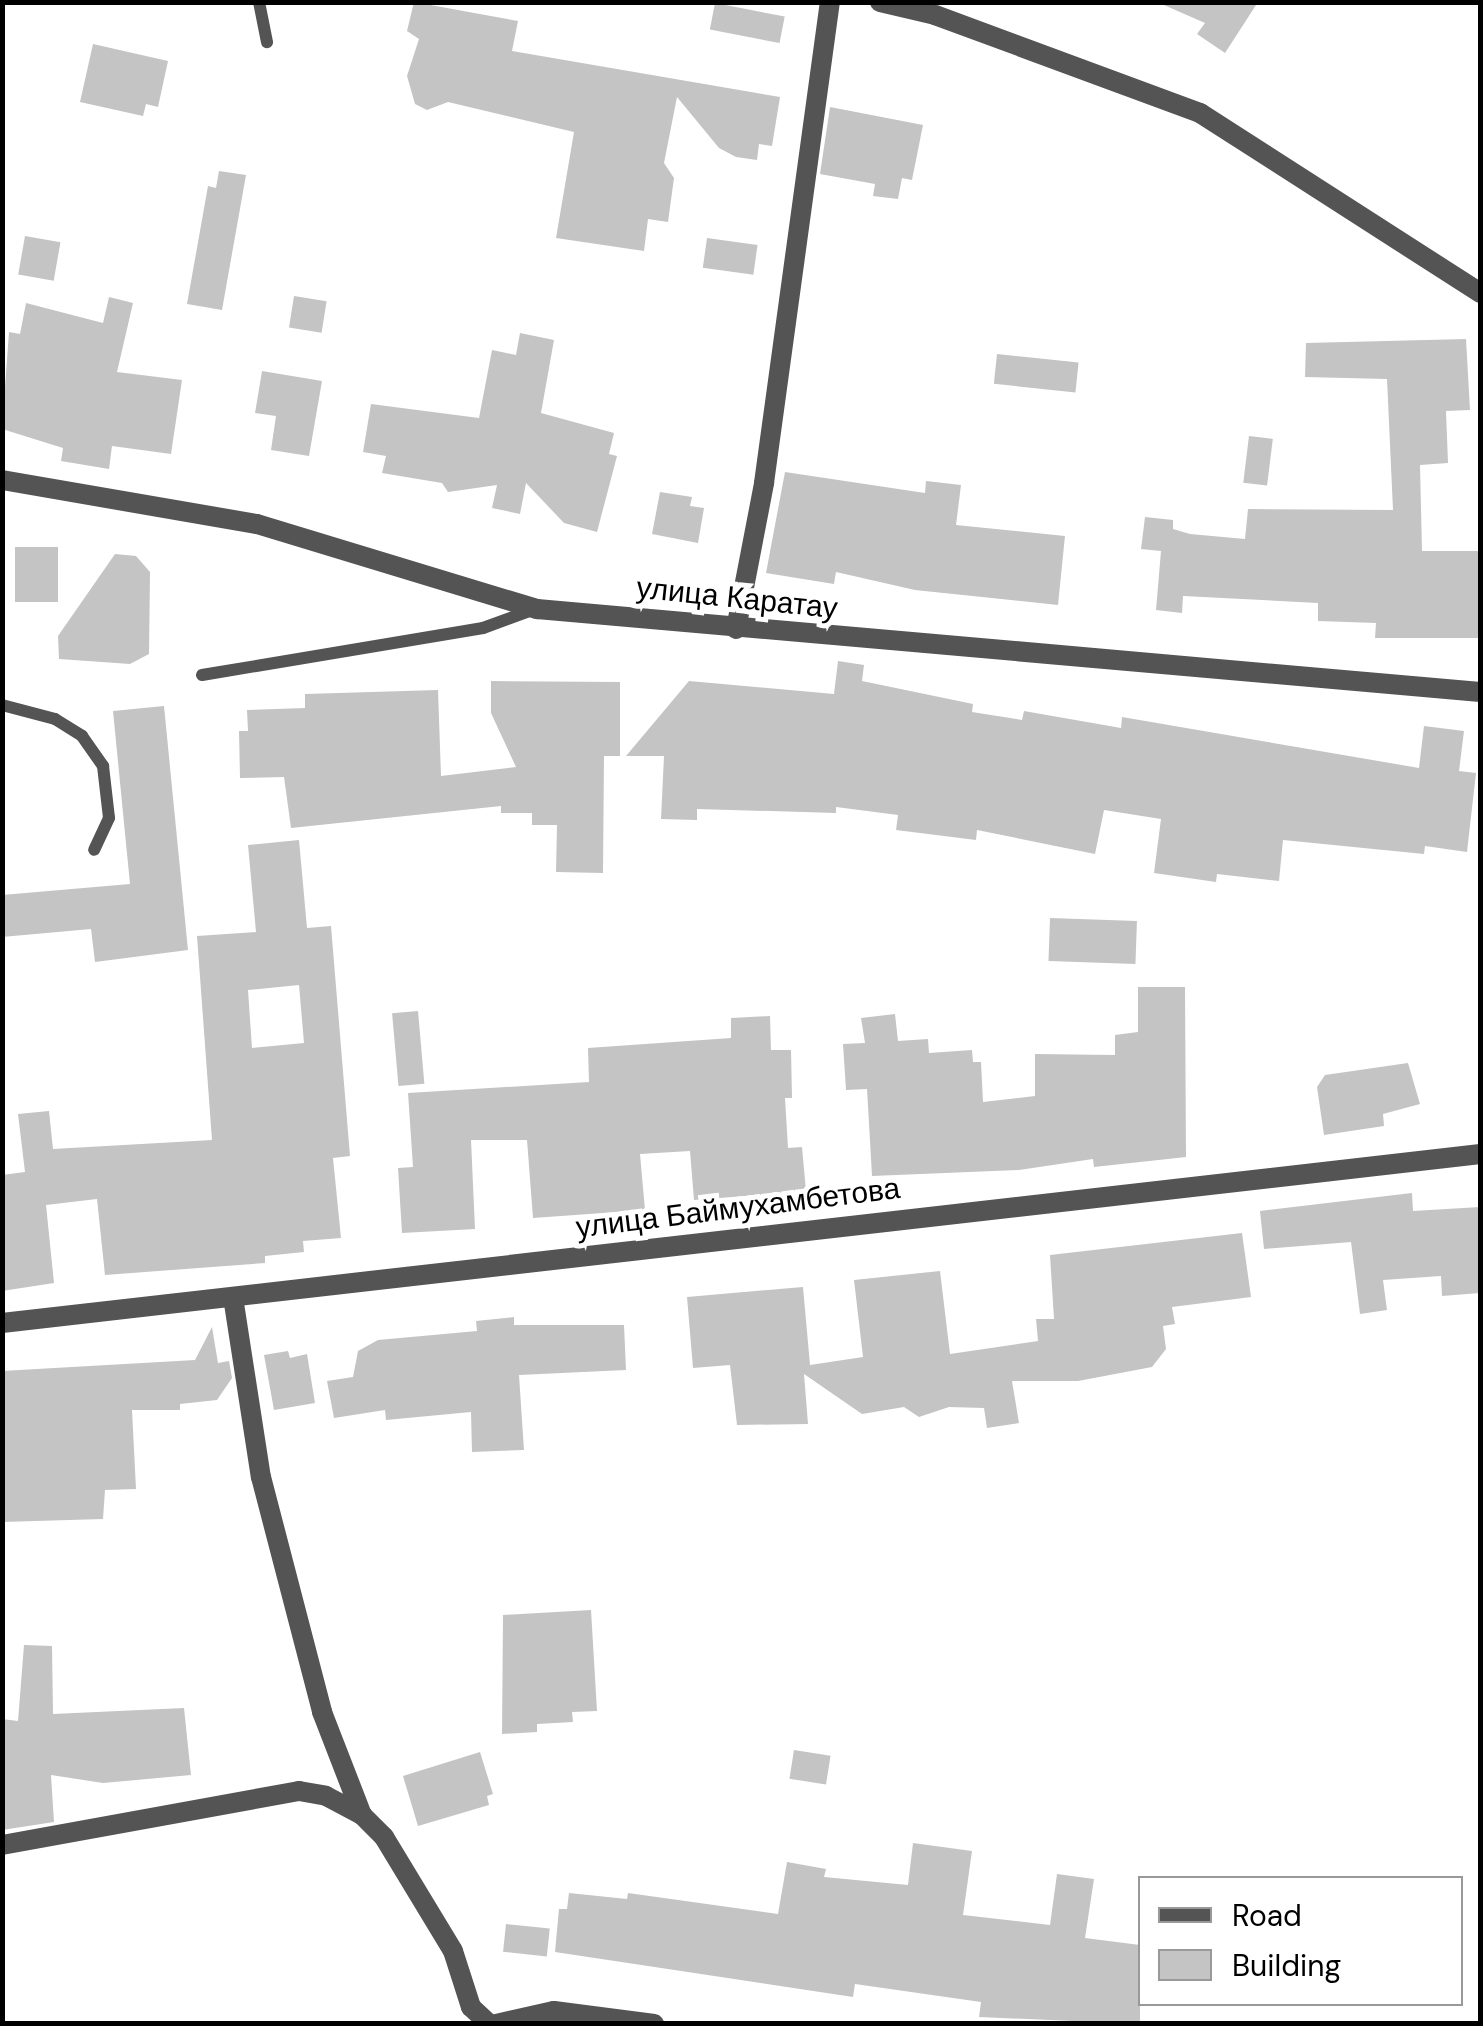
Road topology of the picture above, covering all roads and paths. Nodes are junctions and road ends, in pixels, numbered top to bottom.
1 (259, 2) edge
2 (830, 2) edge
3 (880, 2) edge
4 (267, 42) dead end
5 (1480, 293) edge
6 (2, 480) edge
7 (537, 608) junction
8 (736, 630) junction
9 (202, 675) dead end
10 (1480, 692) edge
11 (2, 705) edge
12 (94, 850) dead end
13 (1480, 1154) edge
14 (233, 1298) junction
15 (2, 1323) edge
16 (362, 1815) junction
17 (2, 1845) edge
18 (493, 2024) edge
19 (654, 2024) edge

1 - 4 lane
2 - 8 street
3 - 5 street
6 - 7 street, улица Каратау
7 - 8 street, улица Каратау
7 - 9 lane
8 - 10 street, улица Каратау
11 - 12 lane
13 - 14 street, улица Баймухамбетова
14 - 15 street, улица Баймухамбетова
14 - 16 street
16 - 17 street
16 - 18 street
18 - 19 street

